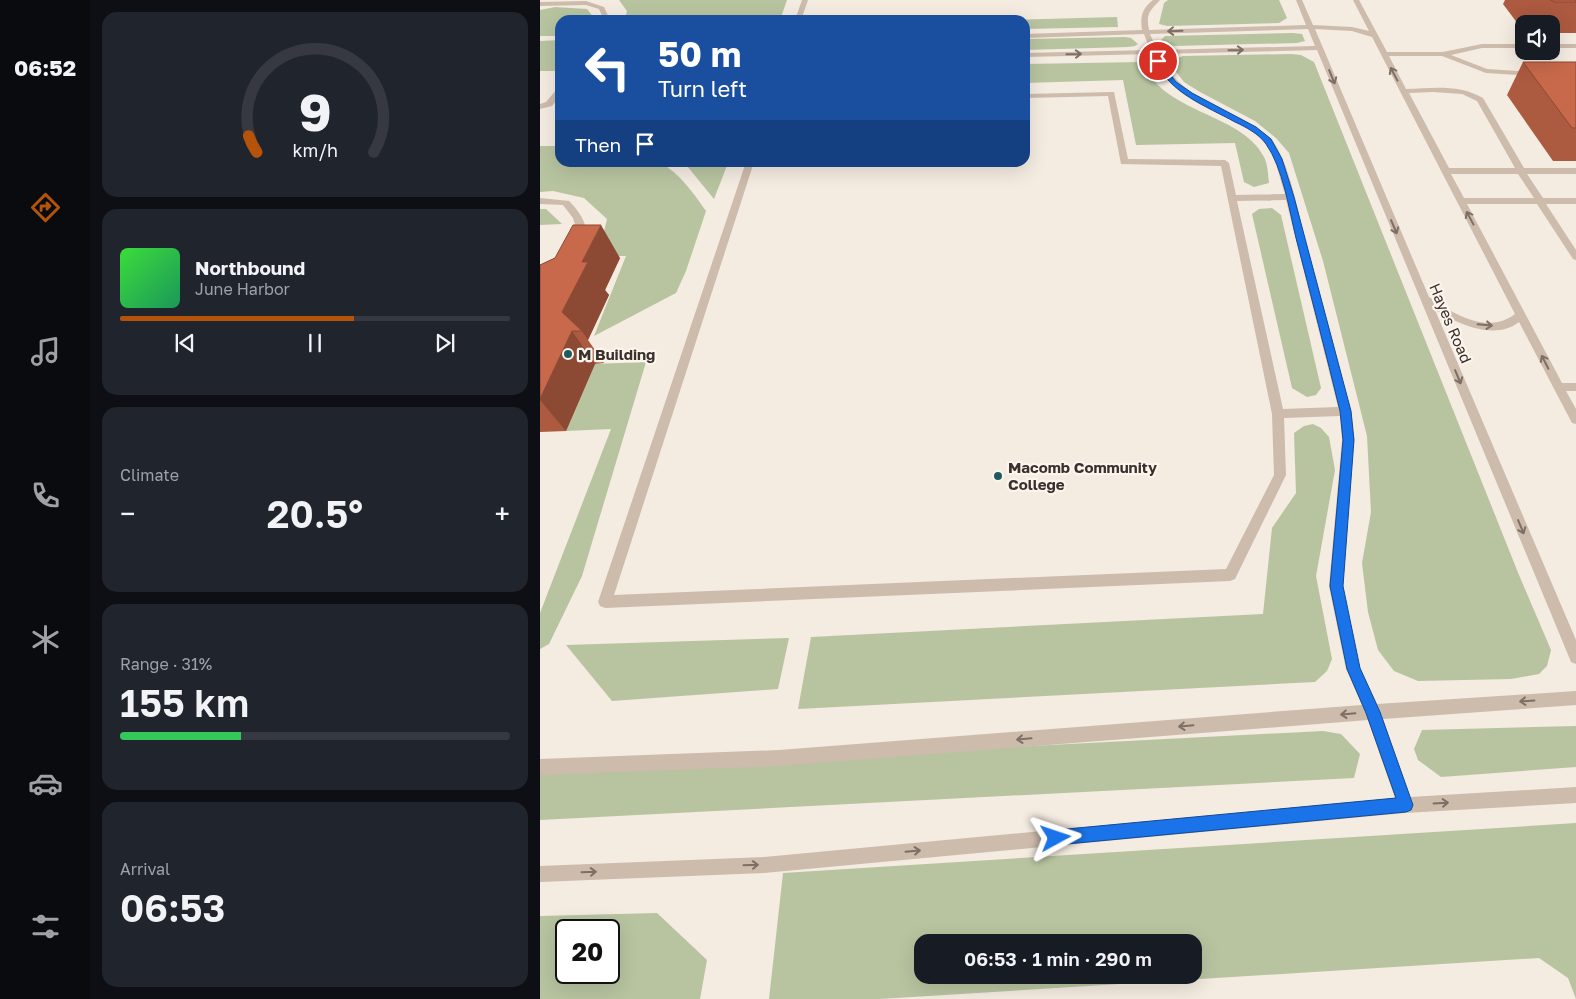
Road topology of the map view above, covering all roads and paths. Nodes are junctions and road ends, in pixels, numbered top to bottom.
1 (805, 0) edge
2 (1157, 0) edge
3 (1299, 0) edge
4 (1356, 0) edge
5 (540, 4) edge
6 (605, 15) edge
7 (800, 15) edge
8 (1311, 27) junction
9 (1146, 32) junction
10 (1374, 35) junction
11 (1030, 36) edge
12 (1515, 46) edge
13 (1560, 46) edge
14 (1576, 46) edge
15 (1320, 48) junction
16 (1154, 52) junction
17 (1384, 54) junction
18 (1443, 54) junction
19 (1030, 55) edge
20 (1539, 74) edge
21 (1403, 91) junction
22 (1030, 96) edge
23 (555, 97) edge
24 (549, 104) junction
25 (540, 107) edge
26 (540, 115) edge
27 (748, 167) edge
28 (1445, 171) junction
29 (1522, 171) junction
30 (1576, 171) edge
31 (1290, 197) junction
32 (1232, 198) junction
33 (1540, 200) junction
34 (540, 201) edge
35 (1461, 201) junction
36 (1576, 201) edge
37 (568, 247) edge
38 (1576, 257) edge
39 (1425, 299) junction
40 (1522, 315) junction
41 (1558, 387) junction
42 (1576, 387) edge
43 (1345, 411) junction
44 (1278, 414) junction
45 (1576, 420) edge
46 (1576, 657) edge
47 (1576, 698) edge
48 (1373, 712) junction
49 (540, 766) edge
50 (1576, 795) edge
51 (1406, 805) junction
52 (540, 874) edge

1 - 7 street
2 - 9 street
3 - 8 street, Hayes Road
4 - 10 street
5 - 6 street
8 -> 9 street
8 - 10 street
8 - 15 street, Hayes Road
9 - 11 street
9 - 16 street
10 - 17 street
12 - 18 street
13 - 14 street
16 -> 15 street
15 -> 39 street, Hayes Road
19 -> 16 street
16 - 31 street
17 - 18 street
21 -> 17 street
18 - 20 street
21 - 28 street
21 - 29 street
22 - 32 street
23 - 24 street
24 - 25 street
24 - 26 street
27 - 44 street
28 - 29 street
28 - 35 street
29 - 30 street
29 - 33 street
31 - 32 street
31 - 43 street
32 - 44 street
33 - 35 street
33 - 36 street
33 - 38 street
34 - 37 street
40 -> 35 street
39 -> 40 street
39 -> 46 street, Hayes Road
41 -> 40 street
41 - 42 street
41 - 45 street
43 - 44 street
43 - 48 street
47 -> 48 street
48 -> 49 street
48 - 51 street
51 -> 50 street
52 -> 51 street

